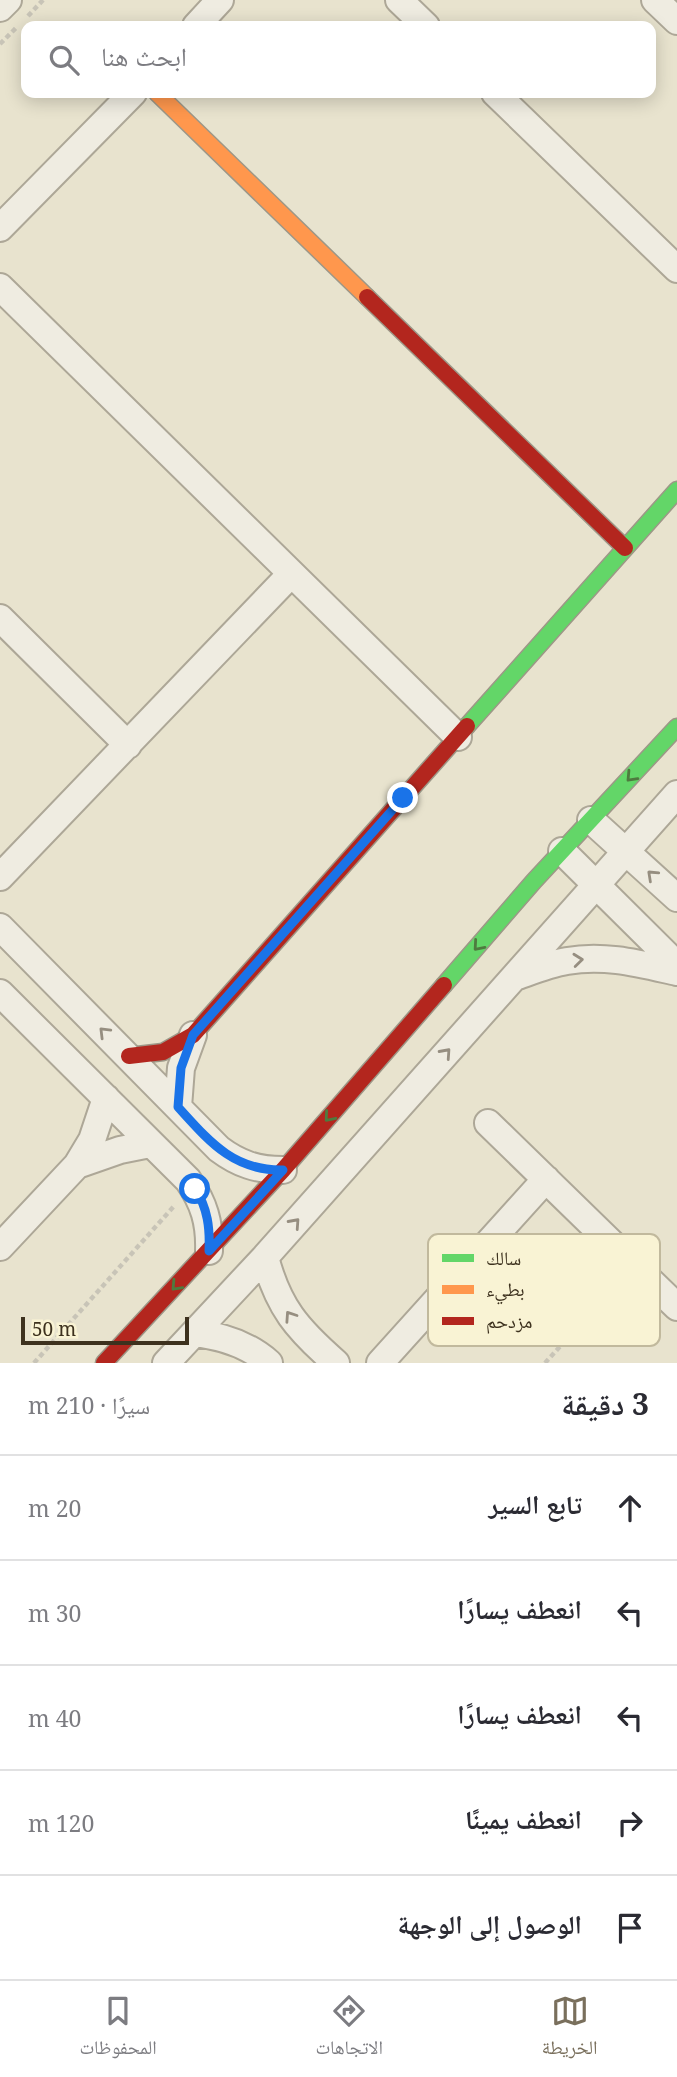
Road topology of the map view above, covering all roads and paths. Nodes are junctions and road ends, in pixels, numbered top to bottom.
1 (8, 0) edge
2 (220, 0) edge
3 (399, 0) edge
4 (655, 0) edge
5 (0, 8) edge
6 (201, 21) edge
7 (421, 21) edge
8 (677, 21) edge
9 (128, 98) edge
10 (162, 98) edge
11 (500, 98) edge
12 (0, 228) edge
13 (677, 269) edge
14 (0, 287) edge
15 (677, 490) edge
16 (625, 548) junction
17 (291, 574) junction
18 (0, 618) edge
19 (677, 727) edge
20 (458, 737) junction
21 (128, 745) junction
22 (677, 794) edge
23 (592, 820) junction
24 (562, 851) junction
25 (626, 851) junction
26 (0, 877) edge
27 (596, 885) junction
28 (677, 898) edge
29 (0, 927) edge
30 (677, 965) edge
31 (677, 972) edge
32 (513, 978) junction
33 (0, 993) edge
34 (193, 1035) junction
35 (129, 1056) junction
36 (178, 1096) junction
37 (106, 1098) junction
38 (488, 1122) dead end
39 (150, 1144) junction
40 (77, 1165) junction
41 (283, 1170) junction
42 (546, 1179) junction
43 (193, 1187) junction
44 (496, 1234) edge
45 (602, 1234) edge
46 (0, 1247) edge
47 (209, 1251) junction
48 (265, 1257) junction
49 (660, 1291) edge
50 (677, 1307) edge
51 (428, 1310) edge
52 (194, 1333) junction
53 (560, 1346) edge
54 (34, 1363) edge
55 (104, 1363) edge
56 (166, 1363) edge
57 (269, 1363) edge
58 (335, 1363) edge
59 (380, 1363) edge
60 (545, 1363) edge

1 - 5 street
2 - 6 street
3 - 7 street
4 - 8 street
9 - 12 street
10 - 16 street
11 - 13 street
14 - 17 street
15 - 16 street
16 - 20 street
17 - 20 street
17 - 21 street
18 - 21 street
19 -> 23 street
20 - 34 street
21 - 26 street
22 - 25 street
23 - 24 street
23 - 25 street
24 - 27 street
24 -> 41 street
25 - 27 street
28 -> 25 street
27 - 30 street
27 - 32 street
35 -> 29 street
32 -> 31 street
48 -> 32 street
33 - 37 street
34 - 35 street
34 - 36 street
35 - 36 street
36 - 41 street
37 - 39 street
37 - 40 street
38 - 42 street
39 - 40 street
39 - 43 street
40 - 46 street
41 - 47 street
42 - 44 street
42 - 45 street
43 - 47 street
43 - 54 path
47 -> 55 street
48 - 52 street
58 -> 48 street
49 - 50 street
51 - 59 street
52 - 56 street
52 - 57 street
53 - 60 path

